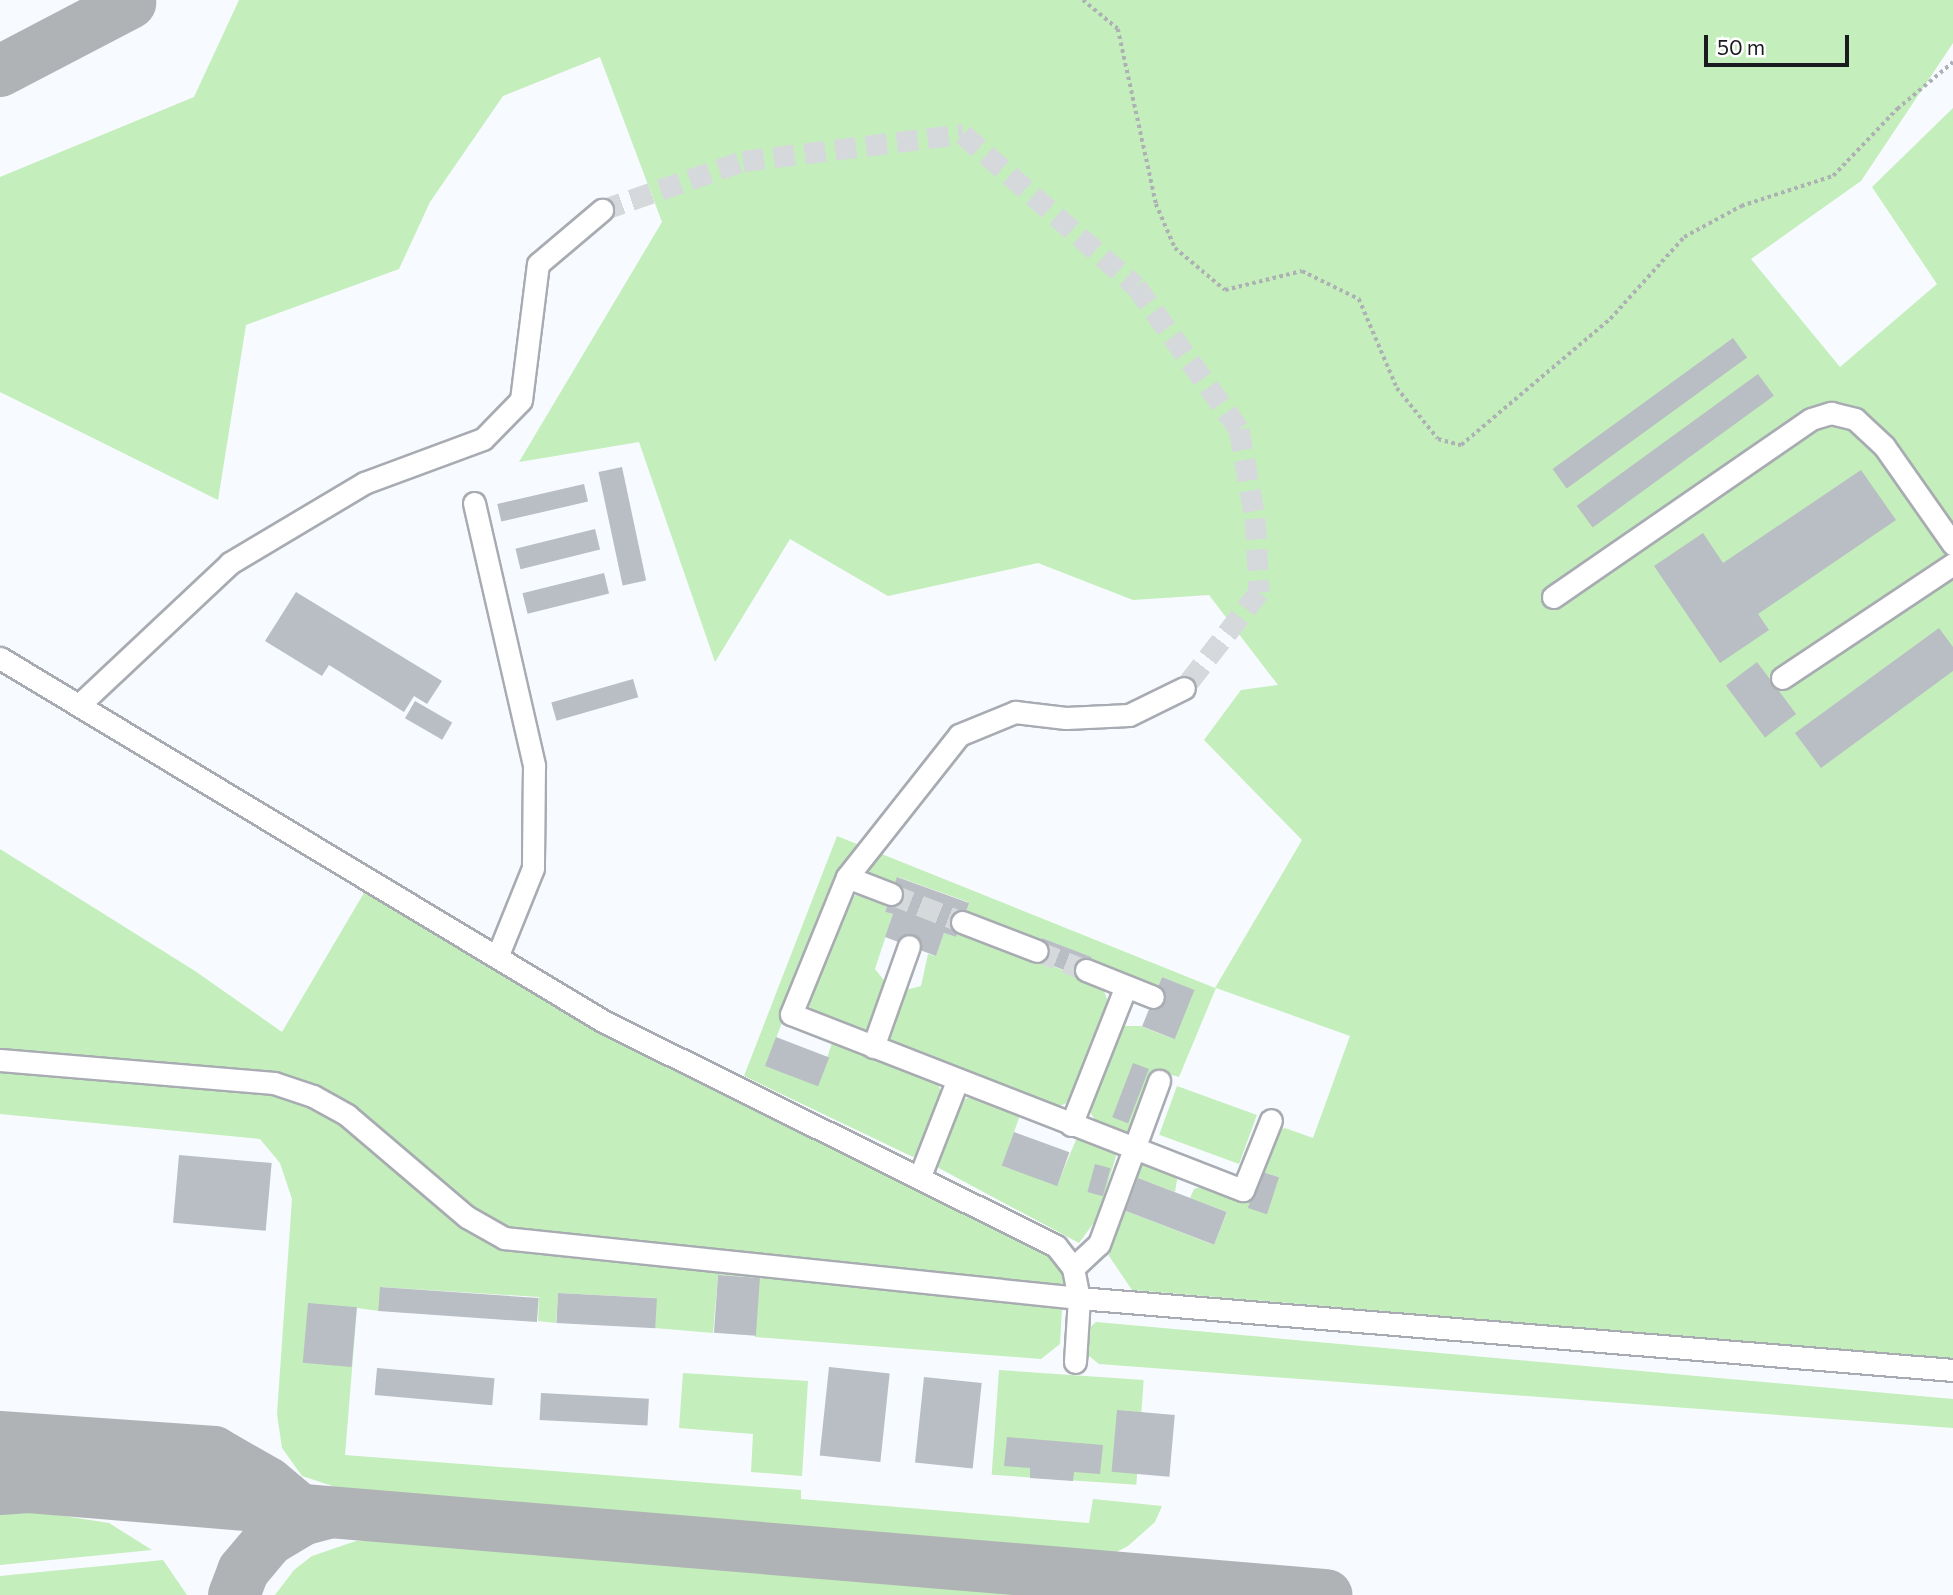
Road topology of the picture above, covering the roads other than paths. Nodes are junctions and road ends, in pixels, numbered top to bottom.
1 (602, 210) tunnel mouth
2 (474, 503) dead end
3 (1953, 544) edge
4 (1953, 564) edge
5 (1553, 597) dead end
6 (0, 658) edge
7 (1782, 678) dead end
8 (1184, 688) tunnel mouth
9 (79, 705) junction
10 (847, 877) junction
11 (891, 894) tunnel mouth
12 (962, 922) tunnel mouth
13 (909, 946) dead end
14 (1037, 951) tunnel mouth
15 (497, 957) junction
16 (1086, 970) tunnel mouth
17 (1126, 986) junction
18 (1153, 998) dead end
19 (873, 1047) junction
20 (0, 1060) edge
21 (957, 1081) junction
22 (1159, 1081) dead end
23 (1271, 1120) dead end
24 (1071, 1125) junction
25 (1133, 1149) junction
26 (920, 1176) junction
27 (1073, 1268) junction
28 (1079, 1298) junction
29 (1075, 1362) dead end
30 (1953, 1370) edge

1 - 9 street
2 - 15 street
3 - 5 street
4 - 7 street
6 - 9 street
8 - 10 street
9 - 15 street
10 - 11 street
10 - 19 street
12 - 14 street
13 - 19 street
15 - 26 street
16 - 17 street
17 - 18 street
17 - 24 street
19 - 21 street
20 - 28 street
21 - 24 street
21 - 26 street
22 - 25 street
23 - 25 street
24 - 25 street
25 - 27 street
26 - 27 street
27 - 28 street
28 - 29 street
28 - 30 street

